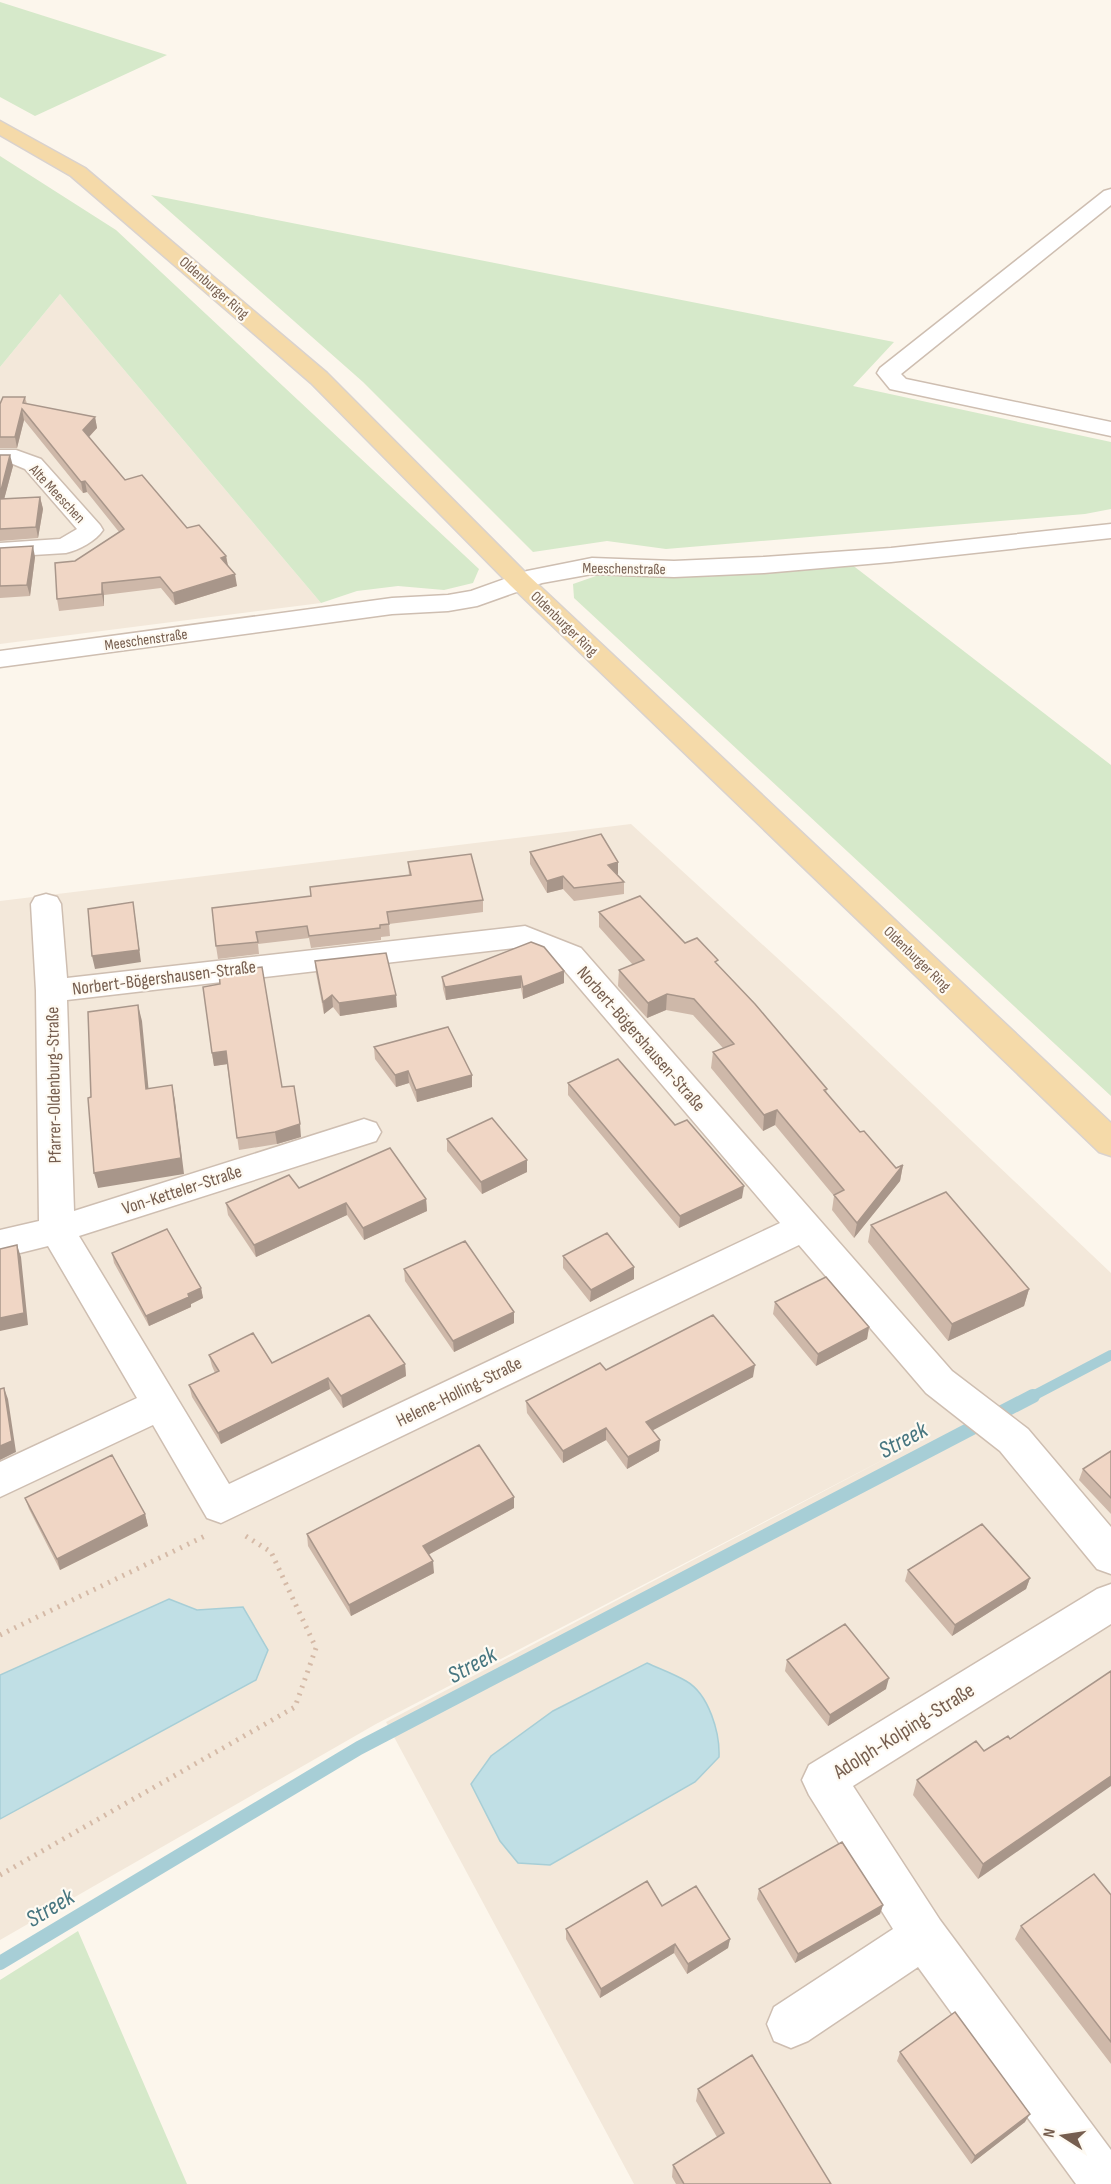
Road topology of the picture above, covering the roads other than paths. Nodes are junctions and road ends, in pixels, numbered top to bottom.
1 (0, 127) edge
2 (1111, 195) edge
3 (1111, 429) edge
4 (0, 457) edge
5 (1111, 531) edge
6 (0, 550) edge
7 (520, 581) junction
8 (0, 659) edge
9 (46, 904) dead end
10 (52, 991) junction
11 (364, 1132) dead end
12 (1111, 1143) edge
13 (804, 1227) junction
14 (57, 1230) junction
15 (0, 1244) edge
16 (160, 1404) junction
17 (0, 1480) edge
18 (1111, 1556) edge
19 (1111, 1602) edge
20 (924, 1936) junction
21 (791, 2025) dead end
22 (1106, 2184) edge

1 - 7 main road, Oldenburger Ring
2 - 3 street
4 - 6 street, Alte Meeschen
5 - 7 street, Meeschenstraße
7 - 8 street, Meeschenstraße
7 - 12 main road, Oldenburger Ring
9 - 10 street, Pfarrer-Oldenburg-Straße
10 - 13 street, Norbert-Bögershausen-Straße
10 - 14 street, Pfarrer-Oldenburg-Straße
11 - 14 street, Von-Ketteler-Straße
13 - 16 street, Helene-Holling-Straße
13 - 18 street, Norbert-Bögershausen-Straße
14 - 15 street, Von-Ketteler-Straße
14 - 16 street
16 - 17 street
19 - 20 street, Adolph-Kolping-Straße
20 - 21 street
20 - 22 street, Adolph-Kolping-Straße

